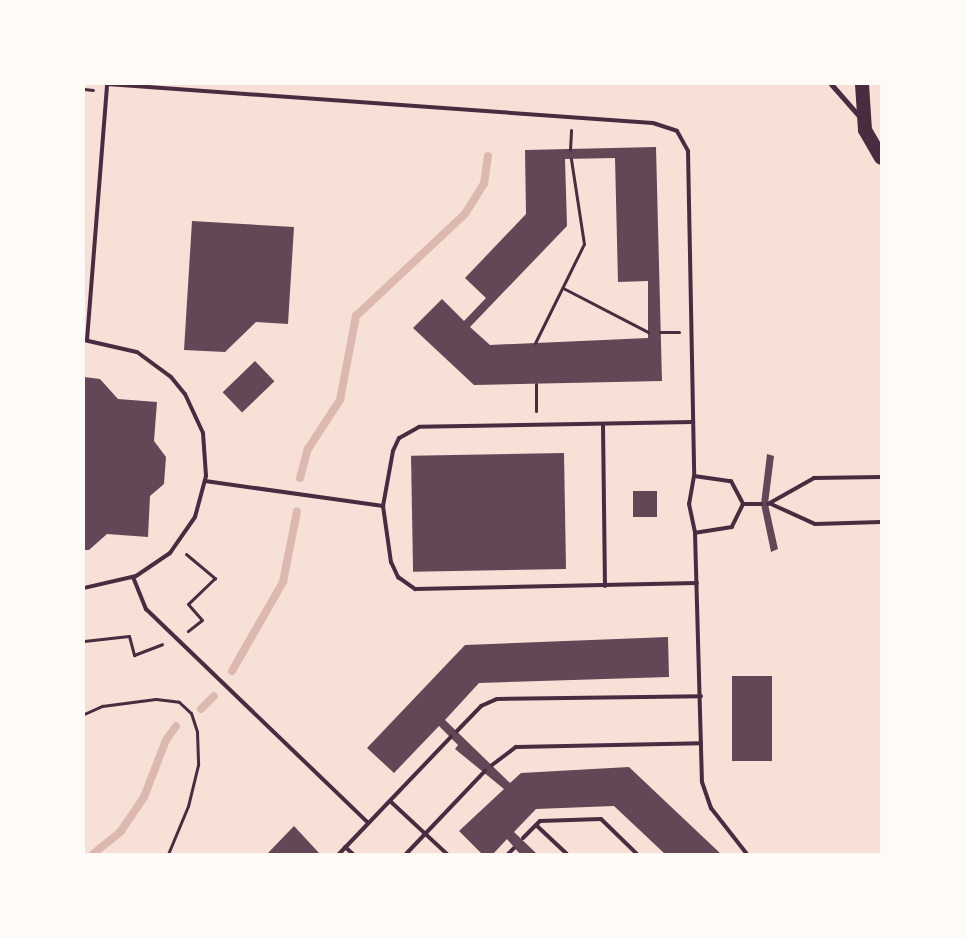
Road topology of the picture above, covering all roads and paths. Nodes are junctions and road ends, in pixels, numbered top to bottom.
1 (107, 84) edge
2 (832, 84) edge
3 (862, 84) edge
4 (863, 122) junction
5 (881, 158) edge
6 (571, 159) dead end
7 (563, 288) junction
8 (648, 332) dead end
9 (86, 340) edge
10 (535, 343) dead end
11 (536, 384) dead end
12 (693, 422) junction
13 (536, 424) junction
14 (603, 424) junction
15 (694, 476) junction
16 (881, 477) edge
17 (205, 482) junction
18 (743, 504) junction
19 (760, 504) dead end
20 (383, 506) junction
21 (881, 522) edge
22 (695, 533) junction
23 (176, 546) junction
24 (133, 578) junction
25 (697, 584) junction
26 (605, 586) junction
27 (84, 588) edge
28 (189, 630) dead end
29 (84, 641) edge
30 (159, 646) dead end
31 (701, 696) junction
32 (84, 714) edge
33 (457, 731) dead end
34 (451, 737) dead end
35 (701, 744) junction
36 (492, 765) dead end
37 (486, 771) dead end
38 (390, 801) junction
39 (368, 823) junction
40 (536, 825) junction
41 (426, 834) junction
42 (523, 838) dead end
43 (346, 847) junction
44 (514, 848) dead end
45 (168, 854) edge
46 (339, 854) edge
47 (353, 854) edge
48 (406, 854) edge
49 (447, 854) edge
50 (508, 854) edge
51 (566, 854) edge
52 (637, 854) edge
53 (747, 854) edge

1 - 9 lane
1 - 12 lane
2 - 4 street
3 - 4 highway
4 - 5 highway
6 - 7 path
7 - 8 path
7 - 10 path
9 - 17 lane
11 - 13 path
12 - 14 lane
12 - 15 lane
13 - 14 lane
13 - 20 lane
14 - 26 lane
15 - 18 lane
15 - 22 lane
16 - 21 lane
17 - 20 lane
17 - 23 lane
18 - 19 lane
18 - 22 lane
20 - 26 lane
22 - 25 lane
23 - 24 lane
23 - 28 path
24 - 27 lane
24 - 39 lane
25 - 26 lane
25 - 31 lane
29 - 30 path
31 - 33 lane
31 - 35 lane
32 - 45 path
34 - 38 lane
35 - 36 lane
35 - 53 lane
37 - 41 lane
38 - 39 lane
38 - 41 lane
39 - 43 lane
40 - 42 lane
40 - 51 lane
40 - 52 lane
41 - 48 lane
41 - 49 lane
43 - 46 lane
43 - 47 lane
44 - 50 lane

